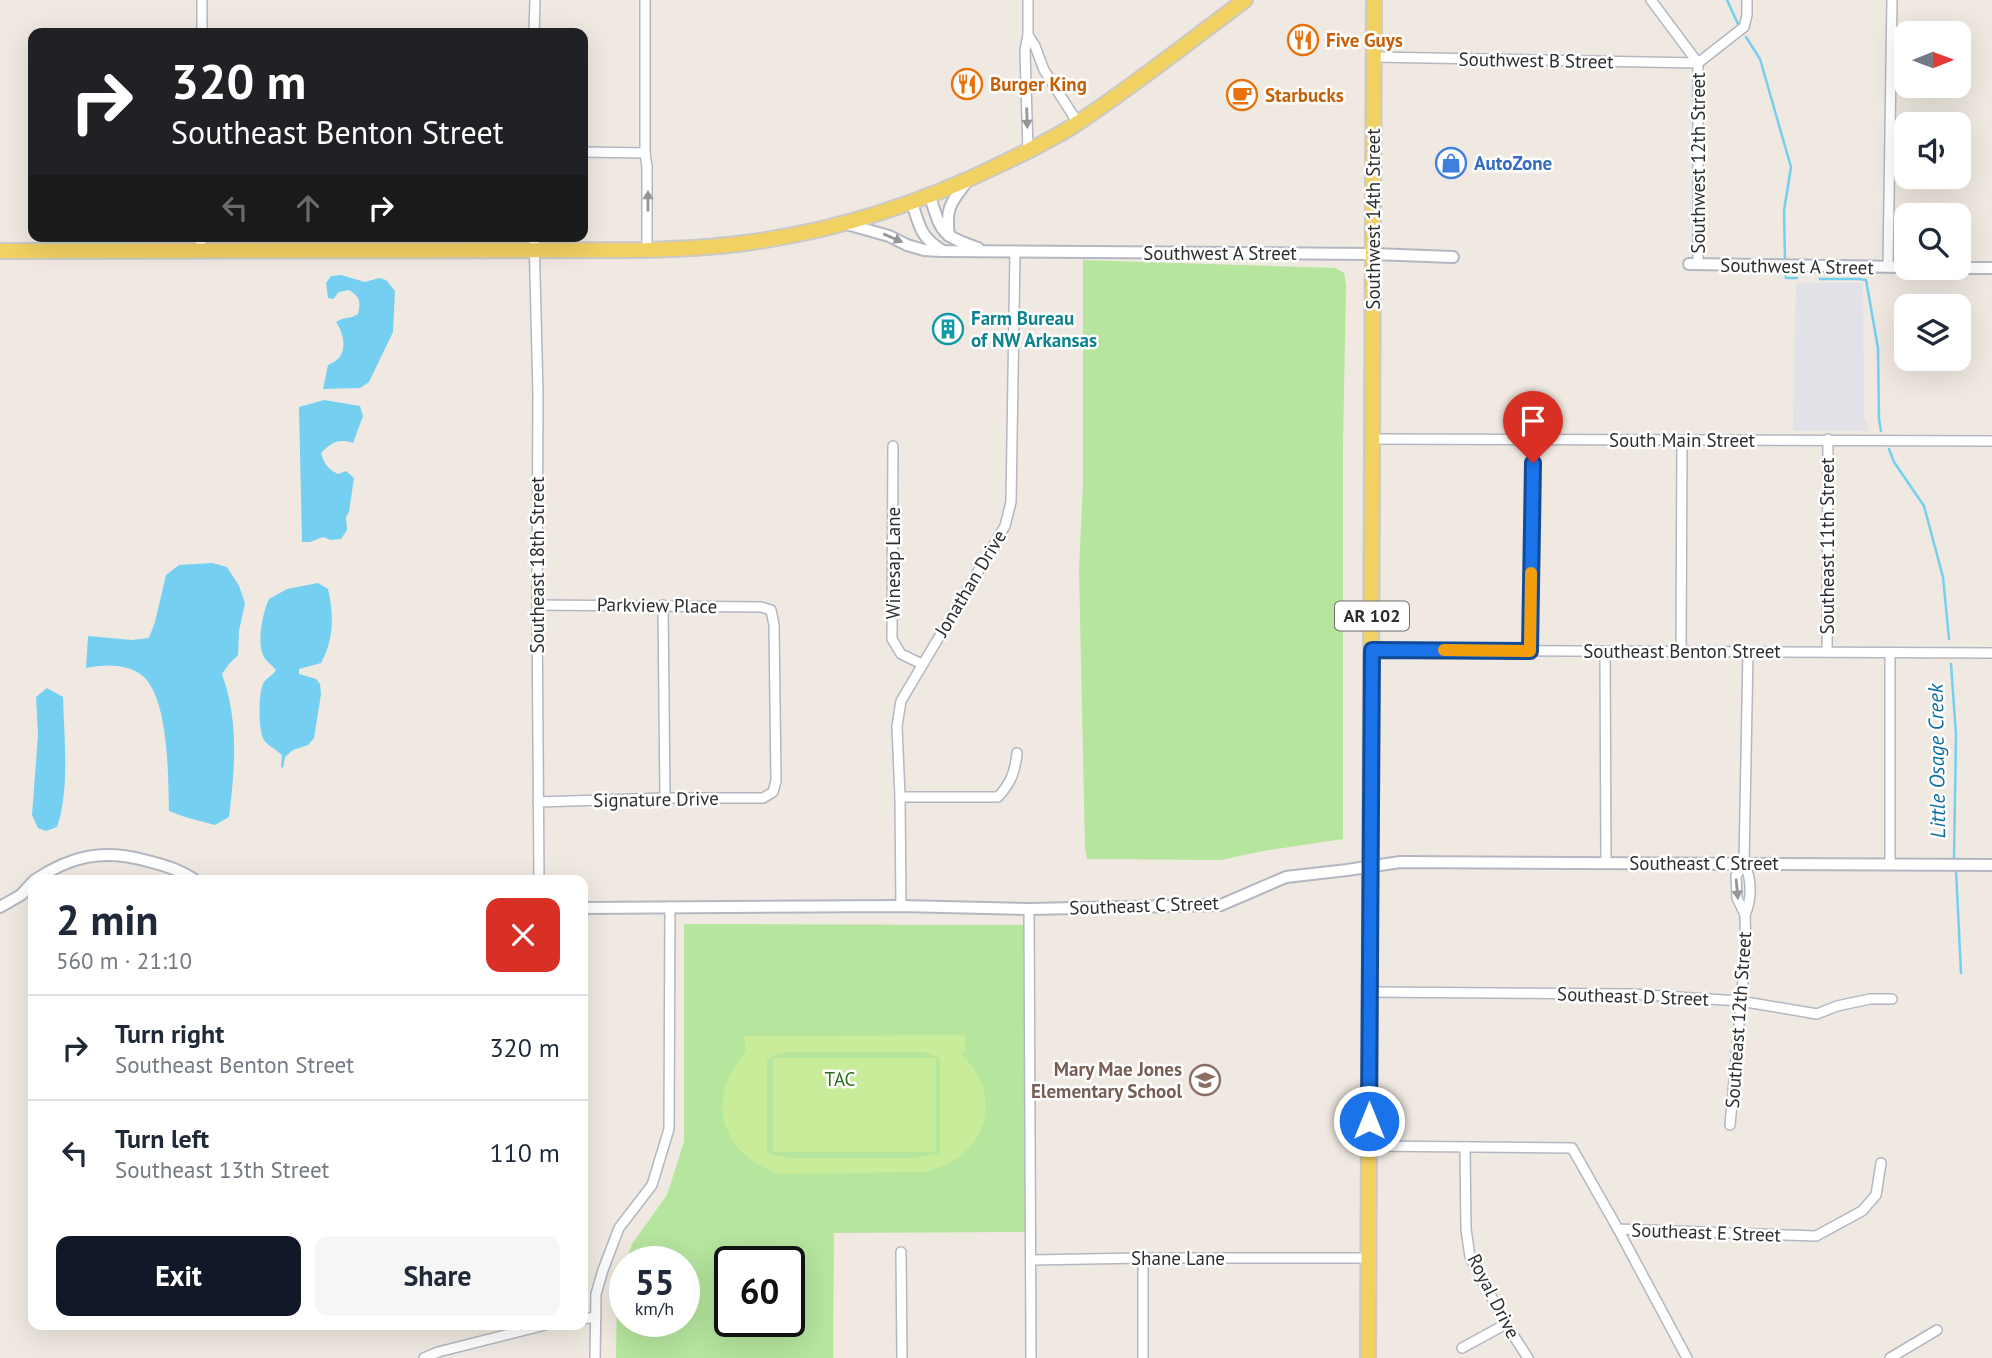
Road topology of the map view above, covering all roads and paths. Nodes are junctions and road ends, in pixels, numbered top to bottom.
1 (202, 0) edge
2 (534, 0) edge
3 (645, 0) edge
4 (1028, 0) edge
5 (1245, 0) edge
6 (1374, 0) edge
7 (1651, 0) edge
8 (1747, 0) edge
9 (1892, 0) edge
10 (202, 28) edge
11 (534, 28) edge
12 (1028, 36) junction
13 (1374, 57) junction
14 (1698, 63) junction
15 (1078, 123) junction
16 (1028, 151) junction
17 (588, 152) edge
18 (645, 153) junction
19 (968, 180) junction
20 (930, 197) junction
21 (912, 203) junction
22 (843, 223) junction
23 (949, 236) junction
24 (201, 243) edge
25 (534, 243) edge
26 (647, 250) junction
27 (0, 251) edge
28 (943, 251) junction
29 (987, 251) junction
30 (1015, 251) junction
31 (1373, 254) junction
32 (1453, 257) dead end
33 (1693, 264) joint
34 (1888, 267) junction
35 (1894, 267) edge
36 (1971, 268) edge
37 (1992, 268) edge
38 (1373, 439) junction
39 (1828, 439) junction
40 (1534, 440) junction
41 (1682, 441) junction
42 (1992, 441) edge
43 (893, 446) dead end
44 (663, 604) junction
45 (537, 605) junction
46 (1372, 650) junction
47 (1530, 651) junction
48 (1605, 651) junction
49 (1681, 652) junction
50 (1748, 652) junction
51 (1827, 652) junction
52 (1890, 653) junction
53 (1992, 653) edge
54 (922, 664) junction
55 (1017, 753) dead end
56 (773, 792) joint
57 (900, 797) junction
58 (665, 798) junction
59 (538, 802) junction
60 (1606, 863) junction
61 (1744, 863) junction
62 (1890, 864) junction
63 (1992, 865) edge
64 (1371, 867) junction
65 (44, 875) edge
66 (187, 875) edge
67 (539, 875) edge
68 (28, 887) edge
69 (901, 906) junction
70 (0, 907) edge
71 (670, 907) junction
72 (588, 908) edge
73 (1028, 909) junction
74 (1370, 992) junction
75 (1892, 999) dead end
76 (1741, 1001) junction
77 (1730, 1125) dead end
78 (1369, 1146) junction
79 (1465, 1147) junction
80 (1881, 1163) dead end
81 (1618, 1229) junction
82 (901, 1252) dead end
83 (1143, 1258) junction
84 (1368, 1258) junction
85 (1031, 1260) junction
86 (596, 1317) junction
87 (588, 1318) edge
88 (1506, 1324) junction
89 (525, 1330) edge
90 (1937, 1330) dead end
91 (1462, 1348) dead end
92 (424, 1358) edge
93 (595, 1358) edge
94 (902, 1358) edge
95 (1031, 1358) edge
96 (1143, 1358) edge
97 (1368, 1358) edge
98 (1528, 1358) edge
99 (1687, 1358) edge
100 (1890, 1358) edge

1 - 10 street
2 - 11 street
3 - 18 street
4 - 12 street
5 - 15 main road
6 - 13 main road, Southwest 14th Street / AR 102
7 - 14 street
8 - 14 street, Southwest 12th Street
9 - 34 street
12 - 15 street
12 -> 16 street
13 - 14 street, Southwest B Street
13 - 31 main road, Southwest 14th Street / AR 102
14 - 33 street, Southwest 12th Street
15 - 16 main road
16 - 19 main road
17 - 18 street
26 -> 18 street
19 - 20 main road
19 - 23 street
20 - 21 main road
20 - 23 street
21 - 22 main road
21 - 28 street
22 - 26 main road
22 -> 28 street, Southwest A Street
23 - 29 street, Southwest A Street
24 - 25 main road
24 - 27 main road
25 - 26 main road
25 - 45 street, Southeast 18th Street
28 - 29 street, Southwest A Street
29 - 30 street, Southwest A Street
30 - 31 street, Southwest A Street
30 - 54 street, Jonathan Drive
31 - 32 street, Southwest A Street
31 - 38 main road, Southwest 14th Street / AR 102
33 - 34 street, Southwest A Street
34 - 35 street, Southwest A Street
36 - 37 street
38 - 40 street, South Main Street
38 - 46 main road, AR 102
39 - 41 street, South Main Street
39 - 42 street, South Main Street
39 - 51 street, Southeast 11th Street
40 - 41 street, South Main Street
40 - 47 street
41 - 49 street
43 - 54 street, Winesap Lane
44 - 45 street, Parkview Place
44 - 56 street, Parkview Place
44 - 58 street
45 - 59 street, Southeast 18th Street
46 - 47 street, Southeast Benton Street
46 - 64 main road, AR 102
47 - 48 street, Southeast Benton Street
48 - 49 street, Southeast Benton Street
48 - 60 street
49 - 50 street, Southeast Benton Street
50 - 51 street, Southeast Benton Street
50 - 61 street, Southeast 12th Street
51 - 52 street, Southeast Benton Street
52 - 53 street, Southeast Benton Street
52 - 62 street
54 - 57 street, Jonathan Drive
55 - 57 street
56 - 58 street, Signature Drive
57 - 69 street, Jonathan Drive
58 - 59 street, Signature Drive
59 - 67 street, Southeast 18th Street
60 - 61 street, Southeast C Street
60 - 64 street, Southeast C Street
61 - 62 street, Southeast C Street
61 - 76 street, Southeast 12th Street
62 - 63 street, Southeast C Street
64 - 73 street, Southeast C Street
64 - 74 main road, AR 102
65 - 66 street
68 - 70 street
69 - 71 street, Southeast C Street
69 - 73 street, Southeast C Street
71 - 72 street, Southeast C Street
71 - 86 street
73 - 85 street
74 - 76 street, Southeast D Street
74 - 78 main road, AR 102
75 - 76 street, Southeast D Street
76 - 77 street, Southeast 12th Street
78 - 79 street, Southeast E Street
78 - 84 main road, AR 102
79 - 81 street, Southeast E Street
79 - 88 street, Royal Drive
80 - 81 street, Southeast E Street
81 - 99 street
82 - 94 street
83 - 84 street, Shane Lane
83 - 85 street, Shane Lane
83 - 96 street
84 - 97 main road, AR 102
85 - 95 street
86 - 87 street
86 - 93 street
88 - 91 street
88 - 98 street, Royal Drive
89 - 92 street
90 - 100 street

